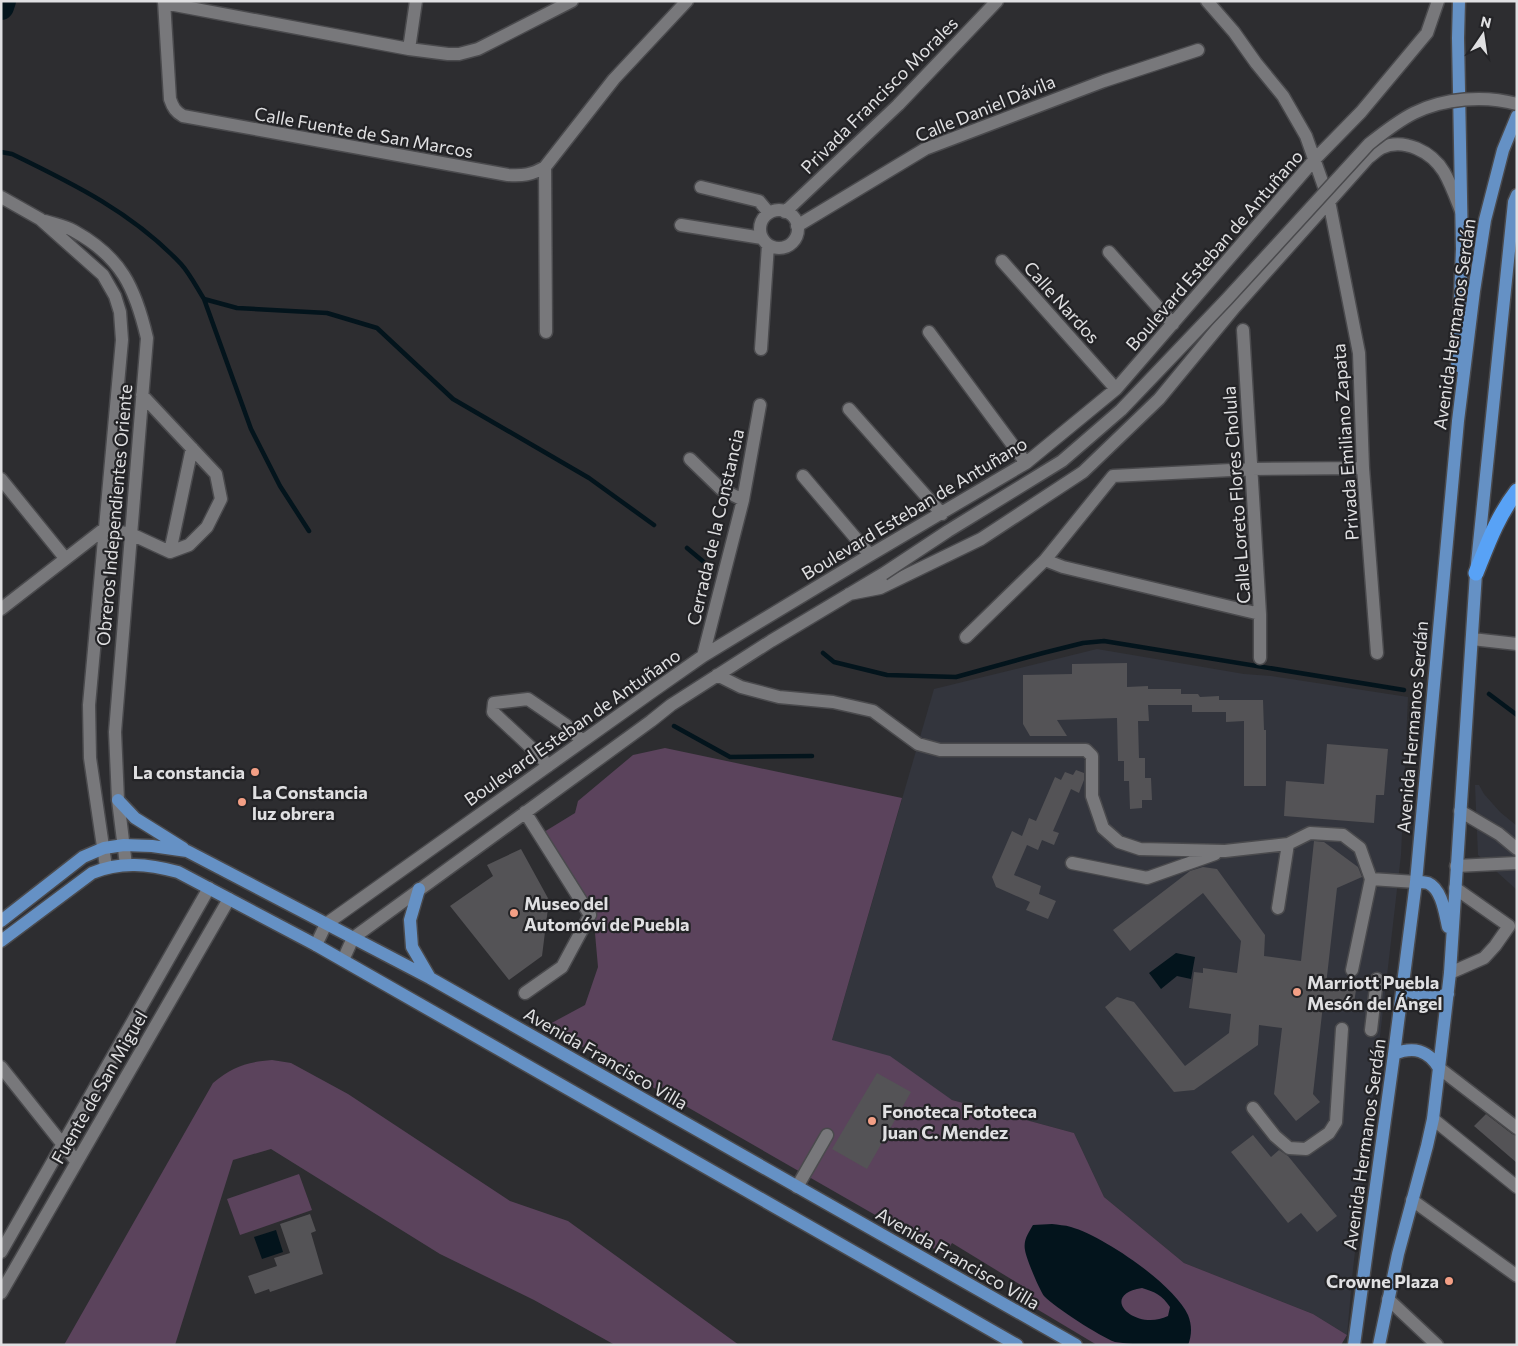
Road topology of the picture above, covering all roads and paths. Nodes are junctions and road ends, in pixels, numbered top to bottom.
1 (416, 1) edge
2 (572, 1) edge
3 (687, 1) edge
4 (997, 1) edge
5 (1207, 1) edge
6 (1438, 1) edge
7 (1459, 1) edge
8 (164, 2) edge
9 (409, 48) junction
10 (1198, 50) dead end
11 (1517, 104) edge
12 (1517, 116) edge
13 (1315, 159) junction
14 (545, 167) junction
15 (701, 187) dead end
16 (1, 196) edge
17 (1329, 201) junction
18 (1516, 201) edge
19 (785, 212) junction
20 (769, 213) junction
21 (1462, 213) junction
22 (40, 219) junction
23 (681, 225) dead end
24 (797, 226) junction
25 (765, 242) junction
26 (1109, 252) dead end
27 (1002, 261) dead end
28 (1173, 324) junction
29 (1243, 330) dead end
30 (546, 332) dead end
31 (929, 332) dead end
32 (761, 349) dead end
33 (1116, 388) junction
34 (142, 395) junction
35 (760, 405) dead end
36 (849, 409) dead end
37 (1458, 421) junction
38 (192, 448) junction
39 (690, 459) dead end
40 (1026, 464) junction
41 (1363, 468) junction
42 (1251, 469) junction
43 (803, 476) dead end
44 (1, 479) edge
45 (1517, 491) edge
46 (743, 500) junction
47 (942, 514) junction
48 (104, 529) junction
49 (131, 534) junction
50 (170, 552) junction
51 (870, 555) junction
52 (65, 558) junction
53 (1045, 560) junction
54 (1476, 573) junction
55 (849, 594) junction
56 (1, 609) edge
57 (1260, 614) junction
58 (966, 637) dead end
59 (1472, 639) junction
60 (1517, 644) edge
61 (1377, 653) dead end
62 (703, 656) junction
63 (1260, 658) dead end
64 (717, 675) junction
65 (582, 741) junction
66 (548, 766) junction
67 (118, 800) junction
68 (1460, 811) junction
69 (525, 812) junction
70 (1288, 844) junction
71 (124, 845) junction
72 (104, 848) junction
73 (1517, 849) edge
74 (187, 851) junction
75 (1225, 851) junction
76 (1072, 863) dead end
77 (1517, 863) edge
78 (126, 865) junction
79 (1456, 866) junction
80 (106, 867) junction
81 (1371, 879) junction
82 (1416, 882) junction
83 (209, 888) junction
84 (1455, 888) junction
85 (419, 889) junction
86 (228, 899) junction
87 (1278, 908) dead end
88 (1, 922) edge
89 (326, 924) junction
90 (353, 938) junction
91 (1, 941) edge
92 (1451, 944) junction
93 (316, 945) junction
94 (343, 960) junction
95 (1352, 970) dead end
96 (1450, 973) junction
97 (430, 978) junction
98 (1377, 979) dead end
99 (1403, 986) junction
100 (526, 993) dead end
101 (1448, 994) junction
102 (1342, 1029) dead end
103 (1371, 1030) dead end
104 (1394, 1054) junction
105 (1, 1067) edge
106 (1440, 1068) junction
107 (1254, 1108) dead end
108 (1433, 1119) junction
109 (1517, 1128) edge
110 (827, 1135) dead end
111 (63, 1145) junction
112 (76, 1161) junction
113 (1517, 1186) edge
114 (797, 1187) junction
115 (1412, 1200) junction
116 (1, 1252) edge
117 (1517, 1276) edge
118 (1, 1293) edge
119 (1388, 1300) junction
120 (1357, 1327) junction
121 (1017, 1345) edge
122 (1076, 1345) edge
123 (1351, 1345) edge
124 (1354, 1345) edge
125 (1379, 1345) edge
126 (1437, 1345) edge

1 - 9 street
2 - 9 street
3 - 14 street
4 - 19 street, Privada Francisco Morales
5 - 13 street, Privada Emiliano Zapata
6 - 13 street, Boulevard Esteban de Antuñano
7 - 21 main road
8 - 9 street
8 - 14 street, Calle Fuente de San Marcos
10 - 24 street, Calle Daniel Dávila
11 - 55 street, Boulevard Esteban de Antuñano, bridge
12 - 37 main road, Avenida Hermanos Serdán
13 - 17 street, Privada Emiliano Zapata
13 - 28 street, Boulevard Esteban de Antuñano
14 - 30 street
15 - 20 street
16 - 22 street, Obreros Independientes Oriente
17 - 21 street
17 - 41 street, Privada Emiliano Zapata
17 - 55 street
18 - 54 main road
19 - 20 street
19 - 24 street
20 - 25 street
21 - 37 main road
22 - 34 street, Obreros Independientes Oriente
22 - 48 street, Obreros Independientes Oriente
23 - 25 street
24 - 25 street
25 - 32 street
26 - 28 street
27 - 33 street, Calle Nardos
28 - 33 street, Boulevard Esteban de Antuñano
29 - 42 street, Calle Loreto Flores Cholula
31 - 40 street
33 - 40 street, Boulevard Esteban de Antuñano
34 - 38 street
34 - 49 street, Obreros Independientes Oriente
35 - 46 street, Cerrada de la Constancia
36 - 47 street
37 - 82 main road, Avenida Hermanos Serdán
38 - 50 street
38 - 50 street
39 - 46 street
40 - 47 street, Boulevard Esteban de Antuñano
41 - 42 street
41 - 61 street, Privada Emiliano Zapata
42 - 53 street
42 - 57 street, Calle Loreto Flores Cholula
43 - 51 street
44 - 52 street
45 - 54 highway
46 - 62 street, Cerrada de la Constancia
47 - 51 street, Boulevard Esteban de Antuñano
48 - 49 street
48 - 52 street
48 - 72 street, Obreros Independientes Oriente
49 - 50 street
49 - 67 street, Obreros Independientes Oriente
51 - 62 street, Boulevard Esteban de Antuñano
52 - 56 street
53 - 57 street
53 - 58 street
54 - 59 main road
55 - 64 street, Boulevard Esteban de Antuñano
57 - 63 street, Calle Loreto Flores Cholula
59 - 60 street
59 - 68 main road
62 - 65 street, Boulevard Esteban de Antuñano
64 - 69 street, Boulevard Esteban de Antuñano
64 - 75 street
65 - 66 street, Boulevard Esteban de Antuñano
65 - 66 street
66 - 89 street, Boulevard Esteban de Antuñano
67 - 71 street, Obreros Independientes Oriente
67 - 74 main road
68 - 73 street
68 - 79 main road
69 - 85 street, Boulevard Esteban de Antuñano
69 - 100 street
70 - 75 street
70 - 81 street
70 - 87 street
71 - 72 main road, Avenida Francisco Villa
71 - 74 main road, Avenida Francisco Villa
71 - 78 street, Obreros Independientes Oriente
72 - 80 street, Obreros Independientes Oriente
72 - 88 main road
74 - 89 main road, Avenida Francisco Villa
75 - 76 street
77 - 79 street
78 - 80 main road
78 - 83 main road
79 - 84 main road
80 - 91 main road
81 - 82 street
81 - 95 street
82 - 92 main road
82 - 99 main road, Avenida Hermanos Serdán
83 - 86 main road
83 - 111 street, Fuente de San Miguel
84 - 92 main road
84 - 96 street
85 - 90 street, Boulevard Esteban de Antuñano
85 - 97 main road
86 - 93 main road
86 - 112 street, Fuente de San Miguel
89 - 90 main road, Avenida Francisco Villa
89 - 93 street, Boulevard Esteban de Antuñano
90 - 94 street, Boulevard Esteban de Antuñano
90 - 97 main road, Avenida Francisco Villa
92 - 96 main road
93 - 94 main road
94 - 121 main road
96 - 101 main road
97 - 114 main road, Avenida Francisco Villa
98 - 103 street
99 - 101 main road
99 - 104 main road, Avenida Hermanos Serdán
101 - 106 main road
102 - 107 street
104 - 106 main road
104 - 120 main road, Avenida Hermanos Serdán
105 - 111 street
106 - 108 main road
106 - 109 street
108 - 113 street
108 - 115 main road
110 - 114 street
111 - 112 street
111 - 116 street, Fuente de San Miguel
112 - 118 street, Fuente de San Miguel
114 - 122 main road, Avenida Francisco Villa
115 - 117 street
115 - 119 main road
119 - 125 main road
119 - 126 street
120 - 123 main road
120 - 124 main road, Avenida Hermanos Serdán

